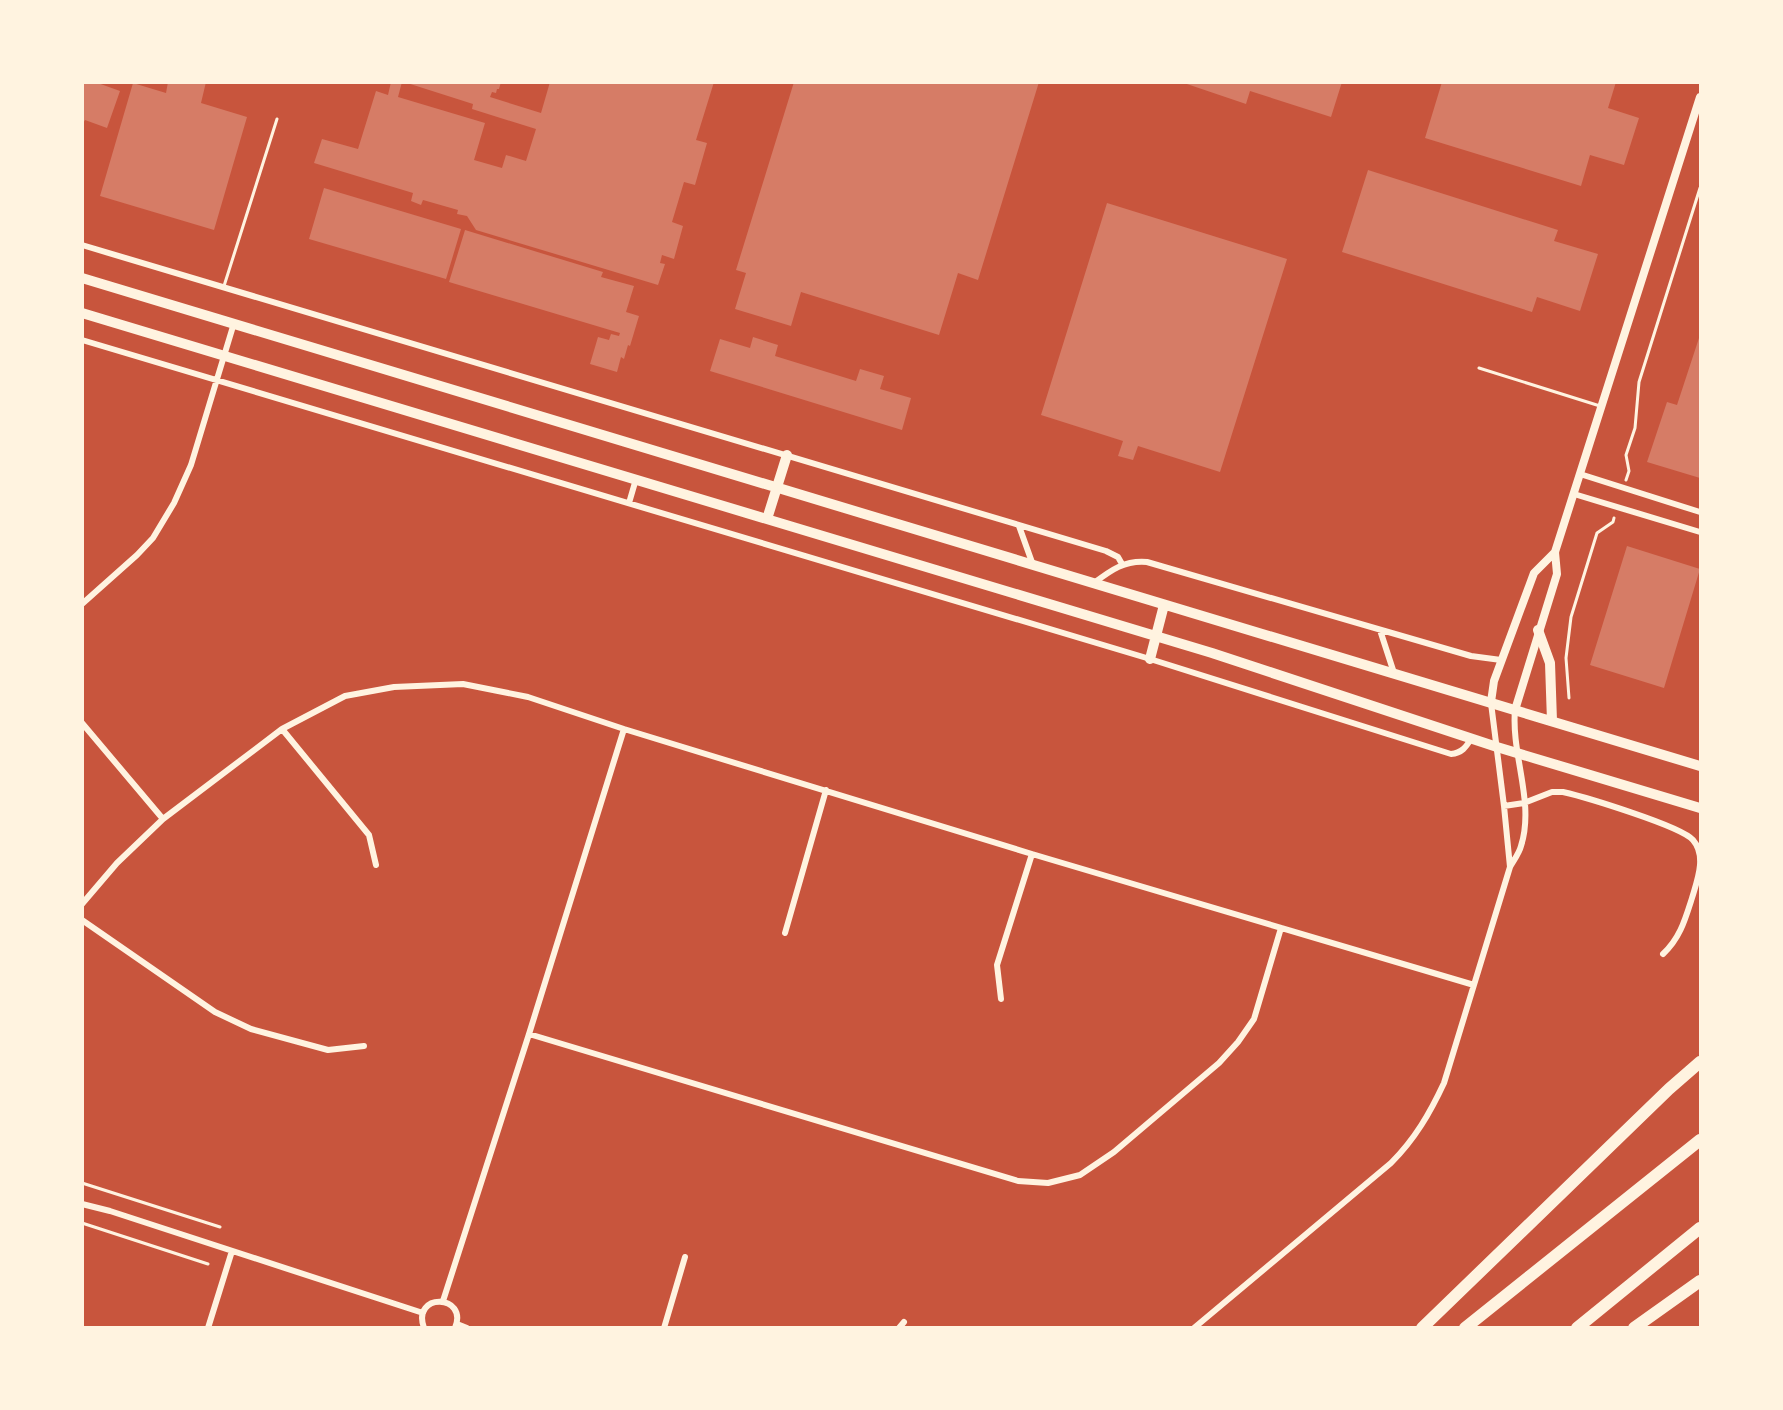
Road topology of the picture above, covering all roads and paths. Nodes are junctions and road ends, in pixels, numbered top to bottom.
1 (1701, 97) edge
2 (277, 119) dead end
3 (1701, 188) edge
4 (82, 245) edge
5 (82, 278) edge
6 (224, 286) junction
7 (82, 312) edge
8 (234, 324) junction
9 (82, 340) edge
10 (225, 355) junction
11 (1479, 368) dead end
12 (217, 380) junction
13 (1602, 407) junction
14 (787, 455) junction
15 (1580, 474) junction
16 (636, 479) junction
17 (777, 488) junction
18 (1624, 488) junction
19 (1574, 494) junction
20 (628, 503) junction
21 (1616, 511) dead end
22 (1701, 512) edge
23 (767, 519) junction
24 (1019, 526) junction
25 (1701, 532) edge
26 (1555, 552) junction
27 (1122, 564) junction
28 (1033, 565) junction
29 (1094, 584) junction
30 (82, 604) edge
31 (1164, 605) junction
32 (1380, 630) junction
33 (1538, 630) junction
34 (1156, 636) junction
35 (1149, 659) junction
36 (1502, 660) junction
37 (1394, 673) junction
38 (1569, 698) dead end
39 (1491, 702) junction
40 (1515, 710) junction
41 (1552, 721) junction
42 (82, 723) edge
43 (282, 729) junction
44 (624, 729) junction
45 (1471, 738) junction
46 (1497, 747) junction
47 (1518, 753) junction
48 (1701, 766) edge
49 (826, 790) junction
50 (1524, 804) junction
51 (1504, 806) junction
52 (1701, 808) edge
53 (163, 819) junction
54 (1032, 854) junction
55 (376, 865) dead end
56 (1509, 867) junction
57 (82, 904) edge
58 (82, 920) edge
59 (1281, 928) junction
60 (785, 933) dead end
61 (1663, 954) dead end
62 (1474, 985) junction
63 (1001, 999) dead end
64 (529, 1034) junction
65 (364, 1046) dead end
66 (1701, 1062) edge
67 (1701, 1140) edge
68 (82, 1183) edge
69 (82, 1204) edge
70 (82, 1223) edge
71 (220, 1227) dead end
72 (1701, 1228) edge
73 (232, 1251) junction
74 (685, 1257) dead end
75 (208, 1264) dead end
76 (1701, 1281) edge
77 (443, 1301) junction
78 (423, 1313) junction
79 (456, 1326) edge
80 (208, 1328) edge
81 (424, 1328) edge
82 (467, 1328) edge
83 (664, 1328) edge
84 (1194, 1328) edge
85 (1422, 1328) edge
86 (1465, 1328) edge
87 (1577, 1328) edge
88 (1634, 1328) edge

1 - 13 street
2 - 6 lane
3 - 18 path
4 - 6 street
5 - 8 highway
6 - 14 street
7 - 10 highway
8 - 10 street
8 - 17 highway
9 - 12 street
10 - 12 street
10 - 16 highway
11 - 13 lane
12 - 20 street
12 - 30 street
13 - 15 street
14 - 17 highway
14 - 24 street
15 - 18 street
15 - 19 street
16 - 20 street
16 - 23 highway
17 - 23 highway
17 - 28 highway
18 - 22 street
19 - 25 street
19 - 26 street
20 - 35 street
21 - 38 path
23 - 34 highway
24 - 27 street
24 - 28 street
26 - 33 street
26 - 36 street
27 - 29 street
27 - 32 street
28 - 29 highway
29 - 31 highway
31 - 34 highway
31 - 37 highway
32 - 36 street
32 - 37 street
33 - 40 street
33 - 41 highway
34 - 35 highway
34 - 45 highway
35 - 45 street
36 - 39 street
37 - 39 highway
39 - 40 highway
39 - 46 street
40 - 41 highway
40 - 47 street
41 - 48 highway
42 - 53 street
43 - 44 street
43 - 53 street
43 - 55 street
44 - 49 street
44 - 64 street
45 - 46 highway
46 - 47 highway
46 - 51 street
47 - 50 street
47 - 52 highway
49 - 54 street
49 - 60 street
50 - 51 street
50 - 56 street
50 - 61 street
51 - 56 street
53 - 57 street
54 - 59 street
54 - 63 street
56 - 62 street
58 - 65 street
59 - 62 street
59 - 64 street
62 - 84 street
64 - 77 street
66 - 85 highway
67 - 86 highway
68 - 71 path
69 - 73 street
70 - 75 path
72 - 87 highway
73 - 78 street
73 - 80 street
74 - 83 street
76 - 88 highway
77 - 78 street
77 - 79 street
78 - 81 street
79 - 82 street

